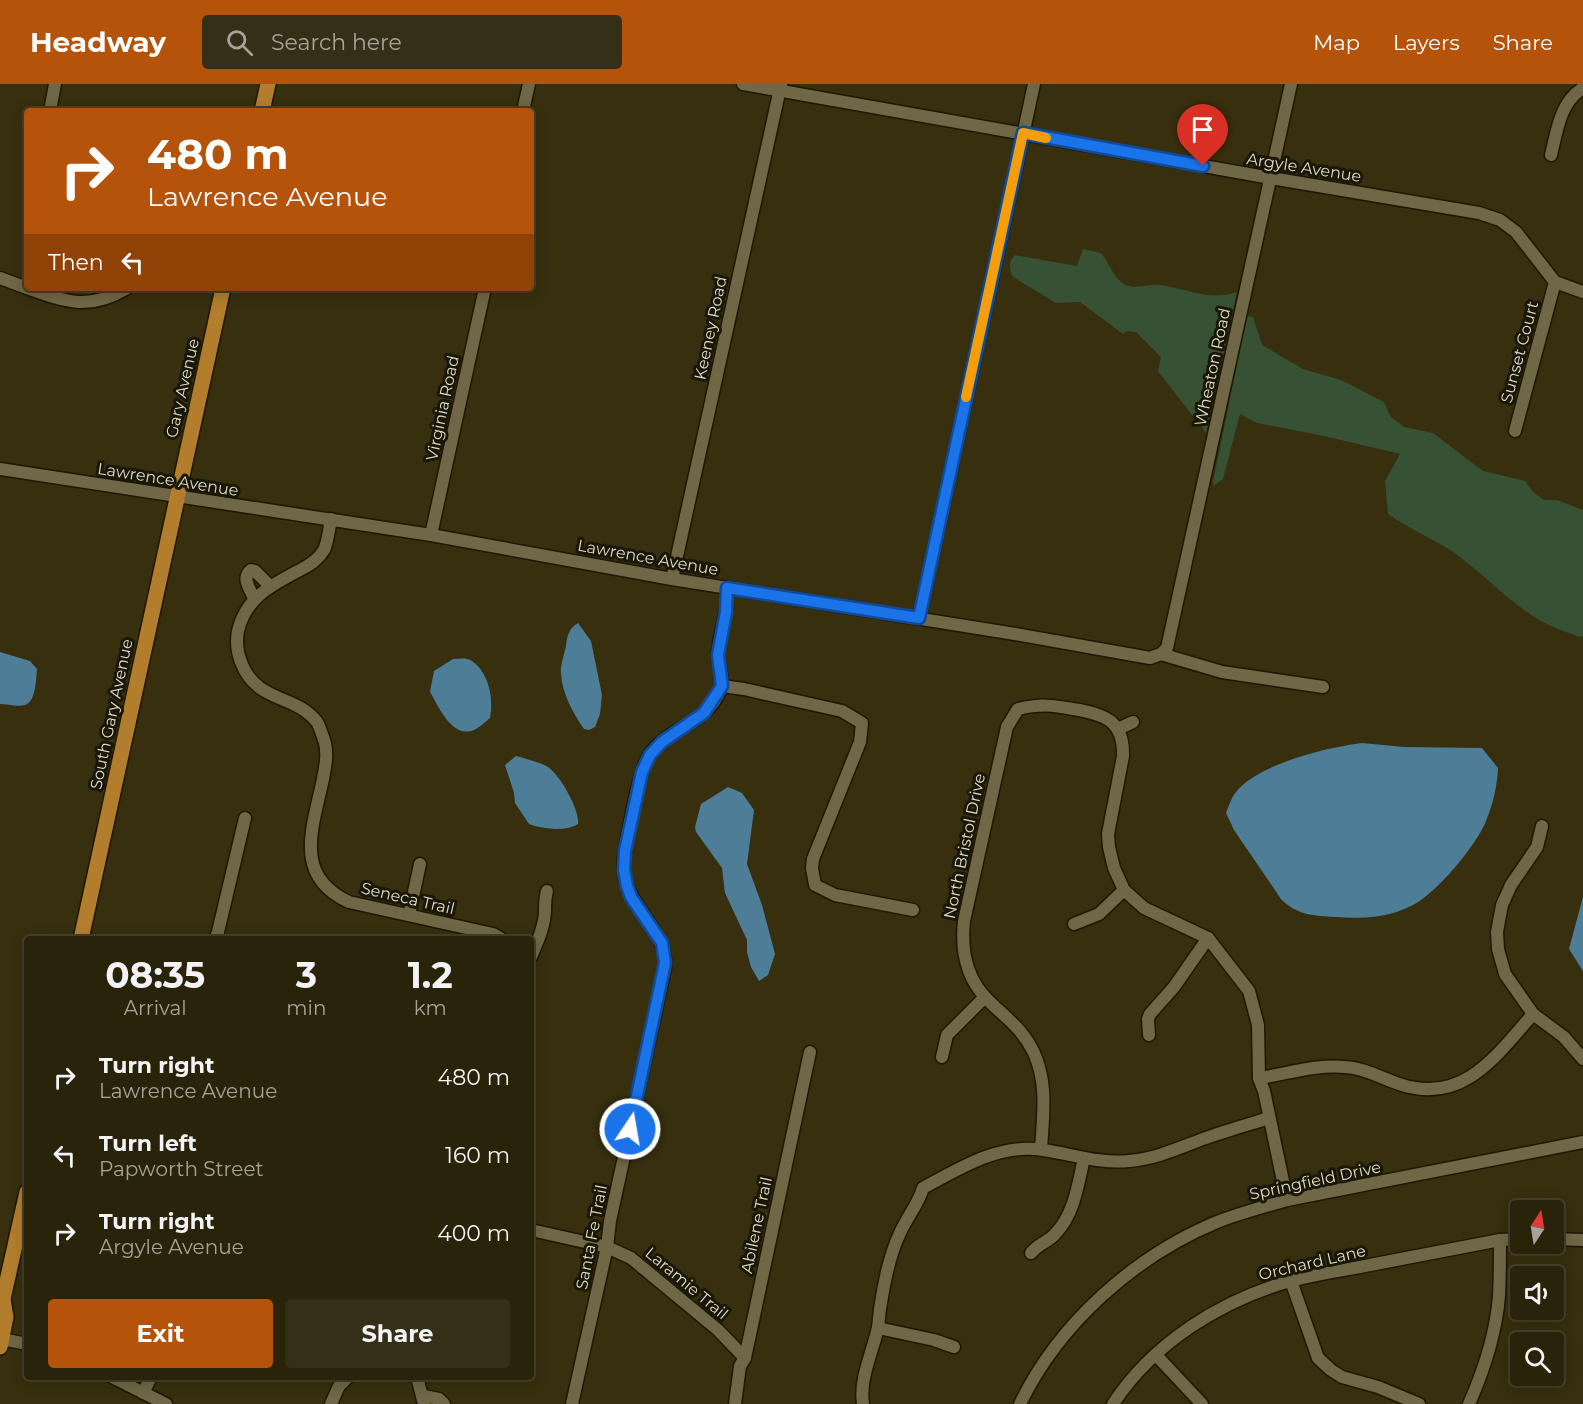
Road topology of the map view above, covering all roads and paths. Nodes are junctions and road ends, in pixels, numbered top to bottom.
1 (55, 84) edge
2 (268, 84) edge
3 (529, 84) edge
4 (743, 84) edge
5 (1034, 84) edge
6 (1292, 84) edge
7 (781, 87) edge
8 (1583, 88) edge
9 (51, 108) edge
10 (263, 108) edge
11 (524, 108) edge
12 (1023, 133) junction
13 (1551, 155) dead end
14 (1271, 178) junction
15 (0, 278) edge
16 (1555, 282) junction
17 (24, 287) edge
18 (35, 291) edge
19 (122, 291) edge
20 (222, 291) edge
21 (484, 291) edge
22 (1583, 292) edge
23 (1515, 431) dead end
24 (0, 469) edge
25 (176, 496) junction
26 (331, 519) junction
27 (430, 535) junction
28 (672, 579) junction
29 (270, 586) junction
30 (727, 588) junction
31 (255, 598) junction
32 (919, 618) junction
33 (1161, 654) junction
34 (722, 686) junction
35 (1323, 687) dead end
36 (1133, 722) dead end
37 (1118, 729) junction
38 (245, 818) dead end
39 (1542, 826) dead end
40 (420, 864) dead end
41 (1124, 890) junction
42 (547, 891) dead end
43 (913, 910) dead end
44 (409, 915) junction
45 (1074, 924) dead end
46 (82, 936) edge
47 (216, 936) edge
48 (497, 936) edge
49 (1208, 938) junction
50 (534, 950) edge
51 (985, 997) junction
52 (1533, 1014) junction
53 (1149, 1035) dead end
54 (810, 1052) dead end
55 (942, 1057) dead end
56 (1583, 1059) edge
57 (1259, 1078) junction
58 (1269, 1118) junction
59 (1583, 1142) edge
60 (1041, 1149) junction
61 (1084, 1158) junction
62 (1287, 1200) junction
63 (24, 1205) edge
64 (534, 1231) edge
65 (1564, 1239) edge
66 (1500, 1240) junction
67 (1510, 1240) edge
68 (1583, 1240) edge
69 (607, 1246) junction
70 (1031, 1253) dead end
71 (1291, 1281) junction
72 (2, 1301) edge
73 (878, 1328) junction
74 (1, 1343) edge
75 (24, 1344) edge
76 (954, 1347) dead end
77 (1156, 1355) junction
78 (745, 1358) junction
79 (118, 1380) edge
80 (150, 1380) edge
81 (345, 1380) edge
82 (418, 1380) edge
83 (143, 1393) junction
84 (424, 1400) edge
85 (166, 1404) edge
86 (331, 1404) edge
87 (444, 1404) edge
88 (572, 1404) edge
89 (735, 1404) edge
90 (863, 1404) edge
91 (1020, 1404) edge
92 (1113, 1404) edge
93 (1202, 1404) edge
94 (1419, 1404) edge
95 (1469, 1404) edge

1 - 9 street
2 - 10 main road
3 - 11 street
4 - 7 street, Argyle Avenue
5 - 12 street
6 - 14 street, Wheaton Road
7 - 12 street, Argyle Avenue
7 - 28 street, Keeney Road
8 - 13 street
12 - 14 street, Argyle Avenue
12 - 32 street
14 - 16 street, Argyle Avenue
14 - 33 street, Wheaton Road
15 - 17 street
16 - 22 street
16 - 23 street, Sunset Court
18 - 19 street
20 - 25 main road, Gary Avenue
21 - 27 street, Virginia Road
24 - 25 street, Lawrence Avenue
25 - 26 street, Lawrence Avenue
25 - 46 main road, South Gary Avenue
26 - 27 street, Lawrence Avenue
26 - 29 street, Seneca Trail
27 - 28 street, Lawrence Avenue
28 - 30 street, Lawrence Avenue
29 - 31 street, Seneca Trail
29 - 31 street
30 - 32 street, Lawrence Avenue
30 - 34 street
31 - 44 street, Seneca Trail
32 - 33 street, Lawrence Avenue
33 - 35 street, Lawrence Avenue
34 - 43 street
34 - 69 street, Santa Fe Trail
36 - 37 street
37 - 41 street
37 - 51 street, North Bristol Drive
38 - 47 street
39 - 52 street
40 - 44 street
41 - 45 street
41 - 49 street
42 - 50 street
44 - 48 street, Seneca Trail
49 - 53 street
49 - 57 street
51 - 55 street
51 - 60 street, North Bristol Drive
52 - 56 street
52 - 57 street
54 - 78 street, Abilene Trail
57 - 58 street
58 - 61 street
58 - 62 street
59 - 62 street, Springfield Drive
60 - 61 street
60 - 73 street
61 - 70 street
62 - 91 street, Springfield Drive
63 - 72 main road
64 - 69 street, Laramie Trail
65 - 68 street
66 - 67 street, Orchard Lane
66 - 71 street, Orchard Lane
66 - 95 street
69 - 78 street, Laramie Trail
69 - 88 street, Santa Fe Trail
71 - 77 street, Orchard Lane
71 - 94 street
72 - 74 main road
73 - 76 street
73 - 90 street
74 - 75 street
77 - 92 street, Orchard Lane
77 - 93 street
78 - 89 street, Abilene Trail
79 - 83 street
80 - 83 street
81 - 86 street
82 - 84 street
83 - 85 street
84 - 87 street

